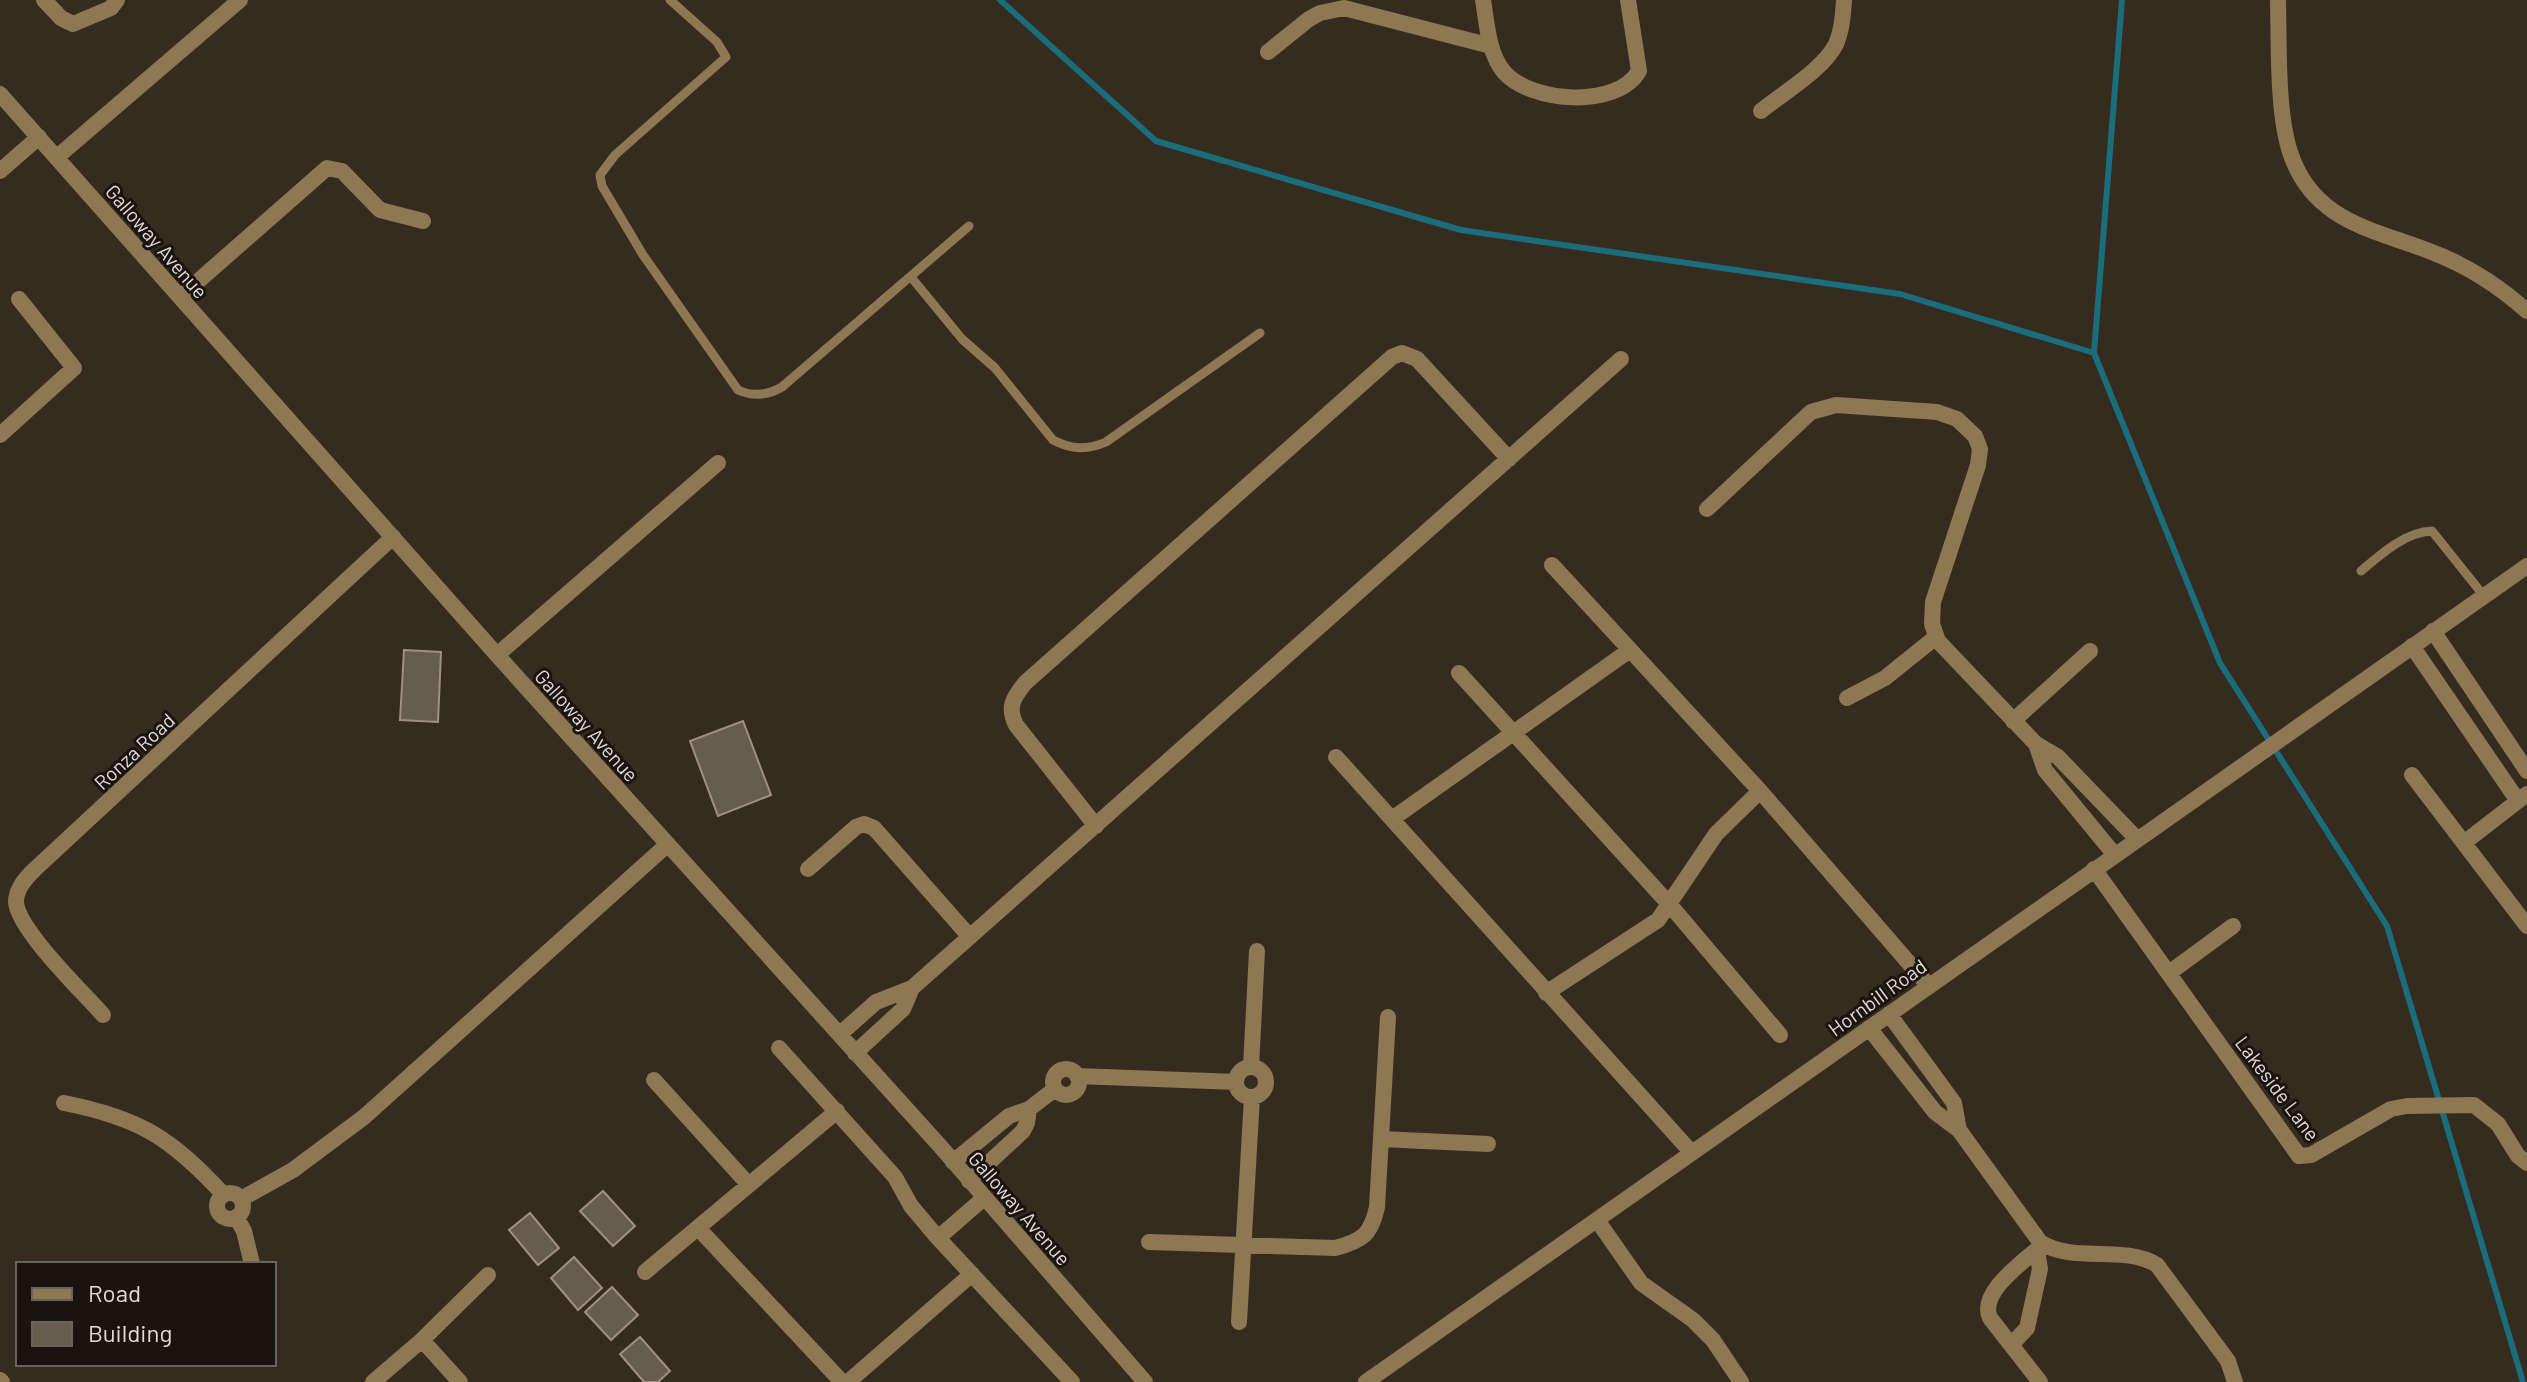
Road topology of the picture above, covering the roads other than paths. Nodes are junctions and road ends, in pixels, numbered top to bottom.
1 (44, 0) edge
2 (117, 0) edge
3 (240, 0) edge
4 (670, 0) edge
5 (1483, 0) edge
6 (1628, 0) edge
7 (1844, 0) edge
8 (2278, 0) edge
9 (1491, 46) junction
10 (1268, 52) dead end
11 (0, 94) edge
12 (1761, 111) dead end
13 (39, 137) junction
14 (57, 157) junction
15 (0, 171) edge
16 (423, 221) dead end
17 (969, 226) dead end
18 (911, 277) junction
19 (180, 297) junction
20 (19, 299) dead end
21 (2527, 311) edge
22 (1260, 333) dead end
23 (1621, 359) dead end
24 (0, 435) edge
25 (1509, 459) junction
26 (718, 463) dead end
27 (1707, 509) dead end
28 (393, 537) junction
29 (1552, 565) dead end
30 (2527, 566) edge
31 (2361, 571) dead end
32 (2484, 596) junction
33 (2433, 631) junction
34 (1936, 637) junction
35 (2412, 646) junction
36 (1630, 650) junction
37 (2090, 651) dead end
38 (497, 655) junction
39 (1459, 673) dead end
40 (1847, 698) dead end
41 (2477, 700) junction
42 (2458, 713) junction
43 (2013, 721) junction
44 (1514, 732) junction
45 (2036, 744) junction
46 (1336, 757) dead end
47 (2527, 771) edge
48 (2412, 775) dead end
49 (1760, 791) junction
50 (2522, 798) edge
51 (1392, 819) junction
52 (1096, 826) junction
53 (2137, 839) junction
54 (2465, 842) junction
55 (668, 844) junction
56 (2114, 854) junction
57 (808, 869) dead end
58 (2094, 869) junction
59 (1670, 905) junction
60 (2233, 926) dead end
61 (2527, 926) edge
62 (970, 937) junction
63 (1257, 951) dead end
64 (2169, 973) junction
65 (1928, 985) junction
66 (912, 988) junction
67 (1546, 993) junction
68 (1889, 1014) junction
69 (103, 1015) dead end
70 (1388, 1017) dead end
71 (1869, 1028) junction
72 (840, 1034) junction
73 (1780, 1035) dead end
74 (779, 1048) dead end
75 (855, 1053) junction
76 (1251, 1067) junction
77 (654, 1080) dead end
78 (1236, 1082) junction
79 (1252, 1097) junction
80 (64, 1103) dead end
81 (1029, 1109) junction
82 (837, 1111) junction
83 (1959, 1130) junction
84 (1381, 1139) junction
85 (1488, 1144) dead end
86 (1692, 1153) junction
87 (953, 1162) junction
88 (2527, 1163) edge
89 (969, 1181) junction
90 (749, 1185) junction
91 (223, 1194) junction
92 (984, 1198) junction
93 (241, 1199) junction
94 (236, 1217) junction
95 (1597, 1220) junction
96 (698, 1228) junction
97 (938, 1238) junction
98 (1149, 1242) dead end
99 (1243, 1243) junction
100 (2040, 1247) junction
101 (252, 1262) edge
102 (645, 1272) dead end
103 (972, 1274) junction
104 (488, 1275) dead end
105 (1239, 1322) dead end
106 (422, 1340) junction
107 (2012, 1344) junction
108 (373, 1382) edge
109 (460, 1382) edge
110 (842, 1382) edge
111 (848, 1382) edge
112 (1072, 1382) edge
113 (1145, 1382) edge
114 (1366, 1382) edge
115 (1741, 1382) edge
116 (2040, 1382) edge
117 (2235, 1382) edge

1 - 2 street
3 - 14 street
4 - 18 lane
5 - 9 street
6 - 9 street
7 - 12 street
8 - 21 street
9 - 10 street
11 - 13 street, Galloway Avenue
13 - 14 street, Galloway Avenue
13 - 15 street
14 - 19 street, Galloway Avenue
16 - 19 street
17 - 18 lane
18 - 22 lane
19 - 28 street, Galloway Avenue
20 - 24 street
23 - 25 street
25 - 52 street
25 - 52 street
26 - 38 street
27 - 34 street
28 - 38 street, Galloway Avenue
28 - 69 street, Ronza Road
29 - 36 street
30 - 32 street, Hornbill Road
31 - 32 lane
32 - 33 street, Hornbill Road
33 - 35 street, Hornbill Road
33 - 41 street
34 - 40 street
34 - 43 street
35 - 42 street
35 - 53 street, Hornbill Road
36 - 44 street
36 - 49 street
37 - 43 street
38 - 55 street, Galloway Avenue
39 - 44 street
41 - 42 street
41 - 47 street
42 - 50 street
43 - 45 street
44 - 51 street
44 - 59 street
45 - 53 street
45 - 56 street
46 - 51 street
48 - 54 street
49 - 59 street
49 - 65 street
50 - 54 street
51 - 67 street
52 - 62 street
53 - 56 street, Hornbill Road
54 - 61 street
55 - 72 street, Galloway Avenue
55 - 93 street
56 - 58 street, Hornbill Road
57 - 62 street
58 - 64 street, Lakeside Lane
58 - 65 street, Hornbill Road
59 - 67 street
59 - 73 street
60 - 64 street
62 - 66 street
63 - 76 street
64 - 88 street, Lakeside Lane
65 - 68 street, Hornbill Road
66 - 72 street
66 - 75 street
67 - 86 street
68 - 71 street, Hornbill Road
68 - 83 street
70 - 84 street
71 - 83 street
71 - 86 street, Hornbill Road
72 - 75 street, Galloway Avenue
74 - 82 street
75 - 87 street, Galloway Avenue
76 - 78 street
76 - 79 street
77 - 90 street
78 - 79 street
78 - 81 street
79 - 99 street
80 - 91 street
81 - 87 street
81 - 89 street
82 - 90 street
82 - 97 street
83 - 100 street
84 - 85 street
84 - 99 street
86 - 95 street, Hornbill Road
87 - 89 street, Galloway Avenue
89 - 92 street, Galloway Avenue
90 - 96 street
91 - 93 street
91 - 94 street
92 - 97 street
92 - 113 street, Galloway Avenue
93 - 94 street
94 - 101 street
95 - 114 street, Hornbill Road
95 - 115 street
96 - 102 street
96 - 110 street
97 - 103 street
98 - 99 street
99 - 105 street
100 - 107 street
100 - 107 street
100 - 117 street
103 - 111 street
103 - 112 street
104 - 106 street
106 - 108 street
106 - 109 street
107 - 116 street

